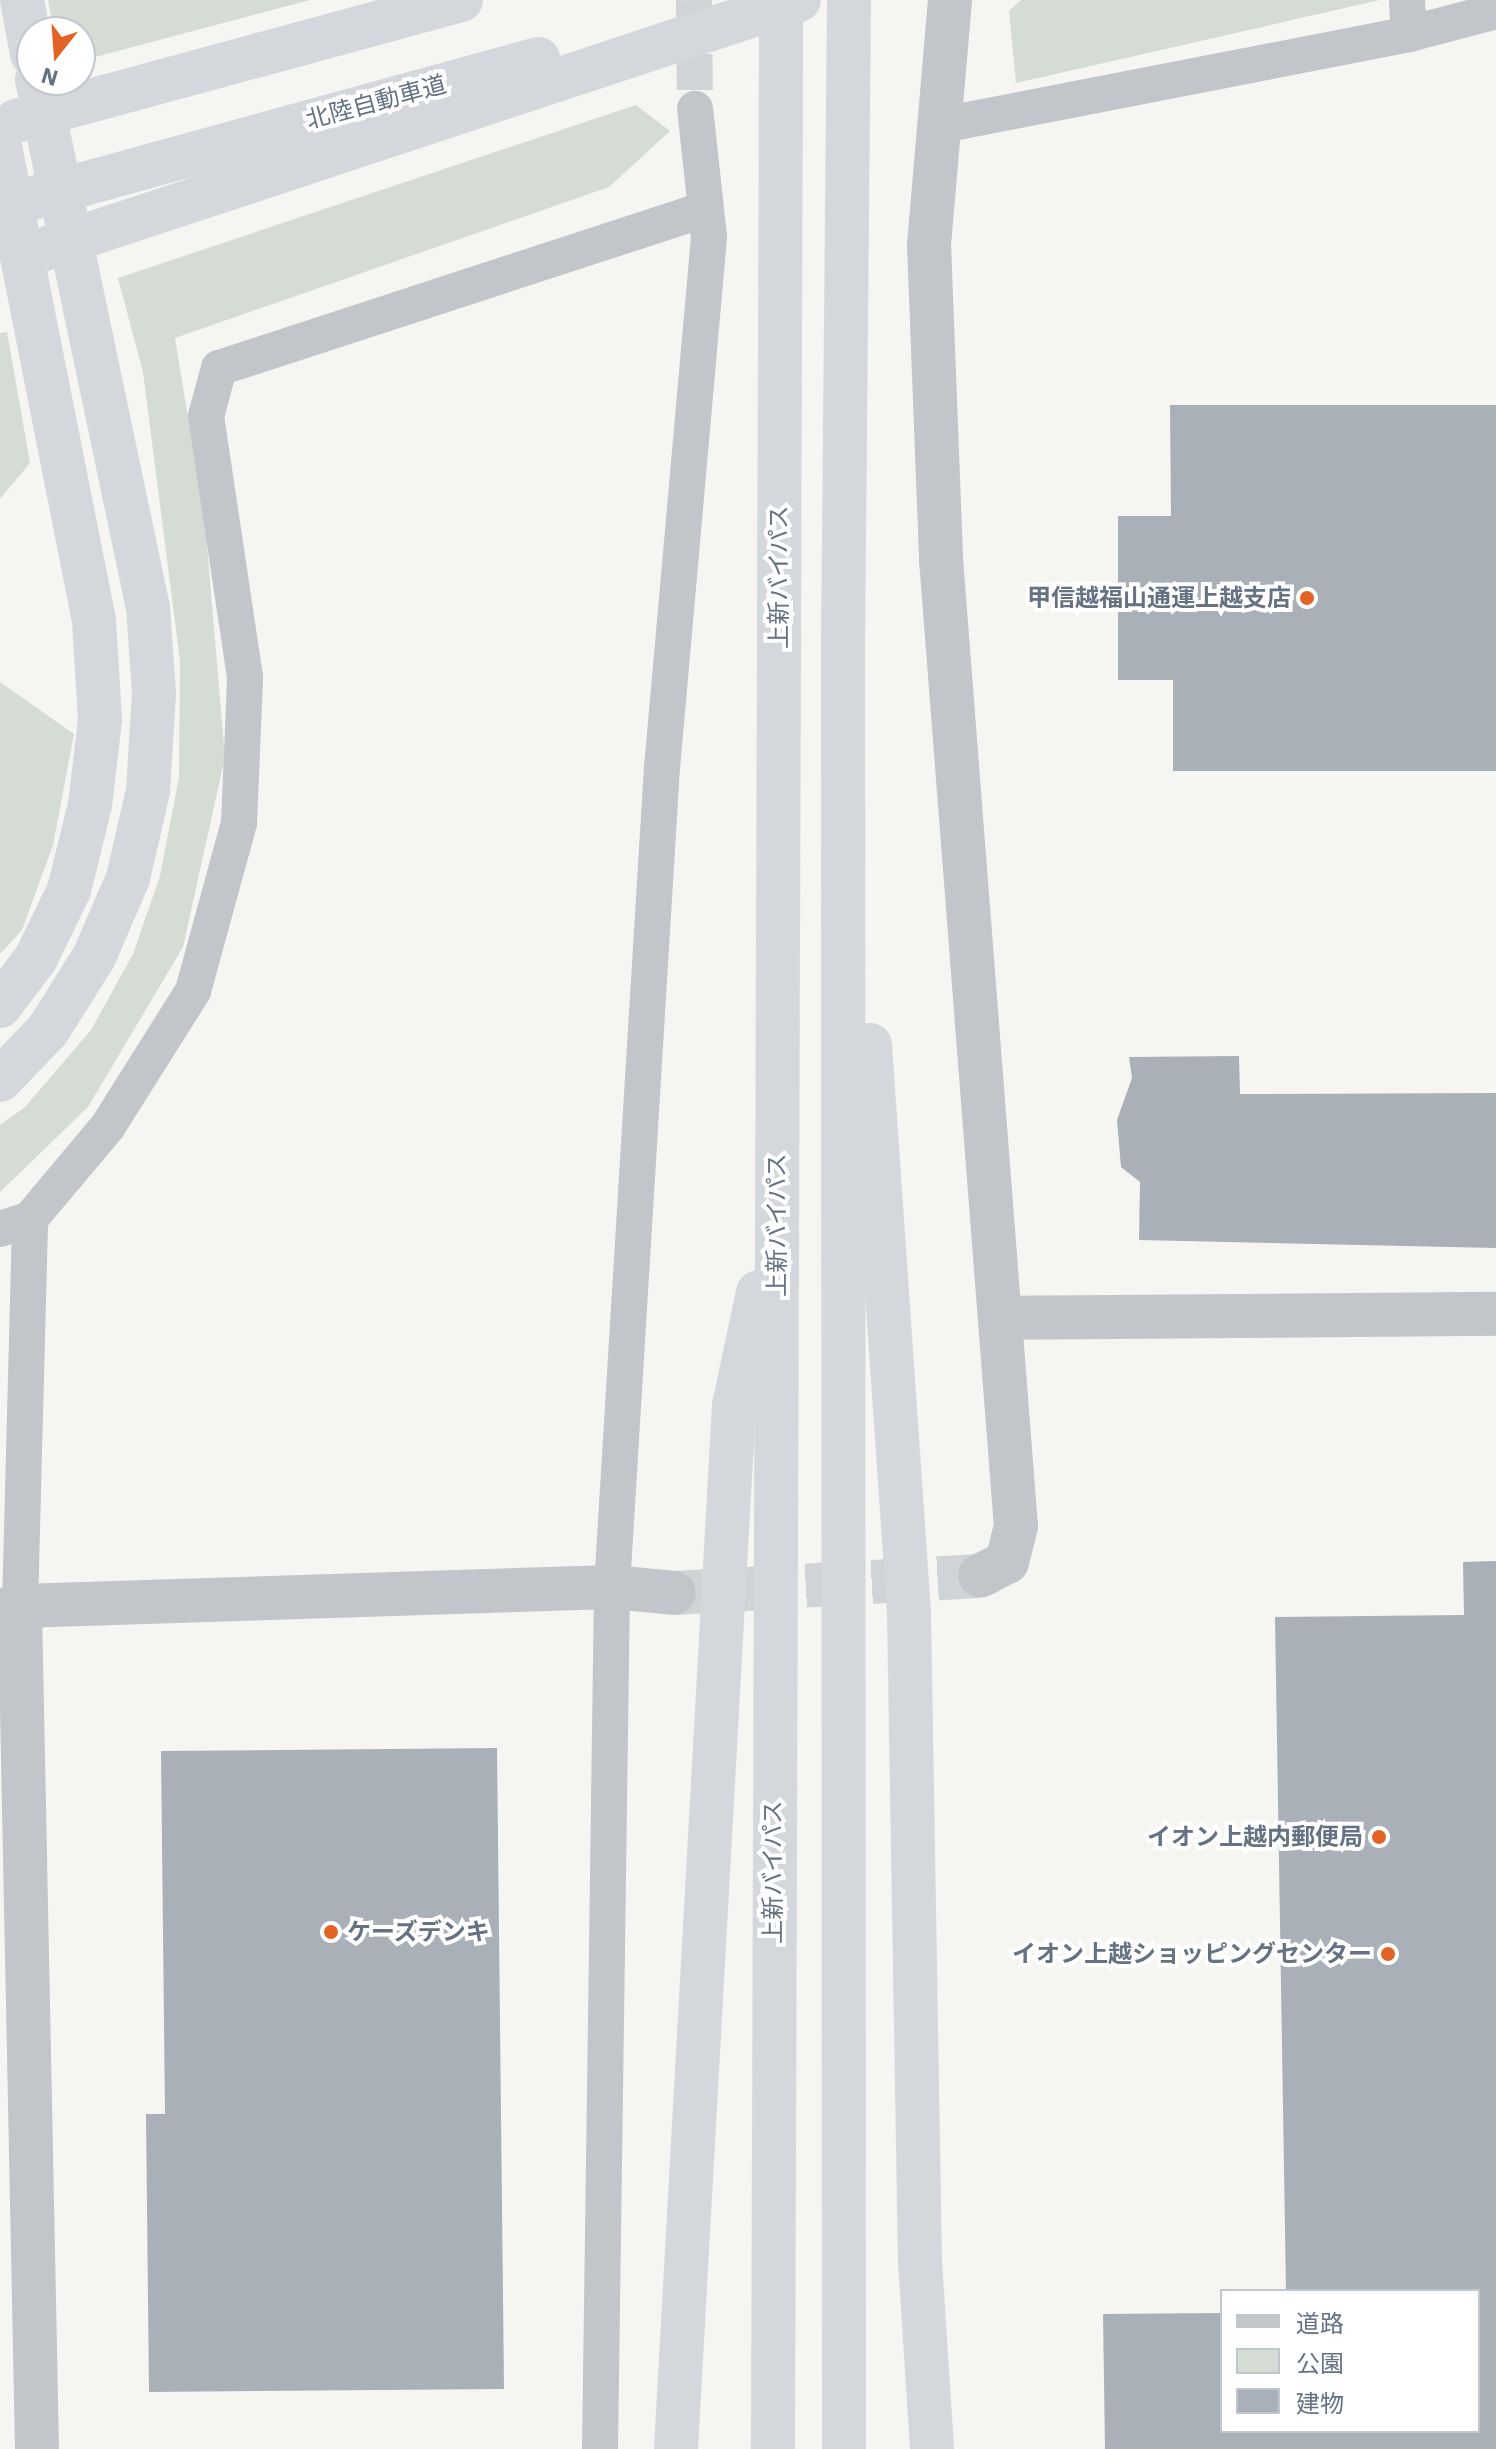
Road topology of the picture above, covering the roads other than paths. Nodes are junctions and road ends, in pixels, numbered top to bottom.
1 (461, 0) edge
2 (753, 0) edge
3 (781, 0) edge
4 (799, 0) edge
5 (849, 0) edge
6 (950, 0) edge
7 (1496, 11) edge
8 (1408, 17) edge
9 (646, 42) junction
10 (40, 96) edge
11 (695, 109) tunnel mouth
12 (0, 125) edge
13 (942, 125) junction
14 (0, 146) edge
15 (0, 207) edge
16 (706, 209) junction
17 (0, 265) edge
18 (843, 647) junction
19 (0, 1006) edge
20 (0, 1080) edge
21 (777, 1203) junction
22 (15, 1224) edge
23 (1496, 1314) edge
24 (1001, 1318) junction
25 (980, 1576) tunnel mouth
26 (612, 1587) junction
27 (674, 1593) tunnel mouth
28 (10, 1606) edge
29 (37, 2449) edge
30 (600, 2449) edge
31 (676, 2449) edge
32 (773, 2449) edge
33 (844, 2449) edge
34 (932, 2449) edge

1 - 12 highway
2 - 9 highway, 北陸自動車道
3 - 21 highway, 上新バイパス
4 - 9 highway
5 - 18 highway
6 - 13 street
7 - 8 street
8 - 13 street
9 - 15 highway, 北陸自動車道
9 - 17 highway
10 - 20 highway
11 - 16 street
13 - 24 street
14 - 19 highway
16 - 22 street
16 - 26 street
18 - 33 highway
18 - 34 highway
21 - 31 highway
21 - 32 highway, 上新バイパス
22 - 28 street
23 - 24 street
24 - 25 street
26 - 27 street
26 - 28 street
26 - 30 street
28 - 29 street

